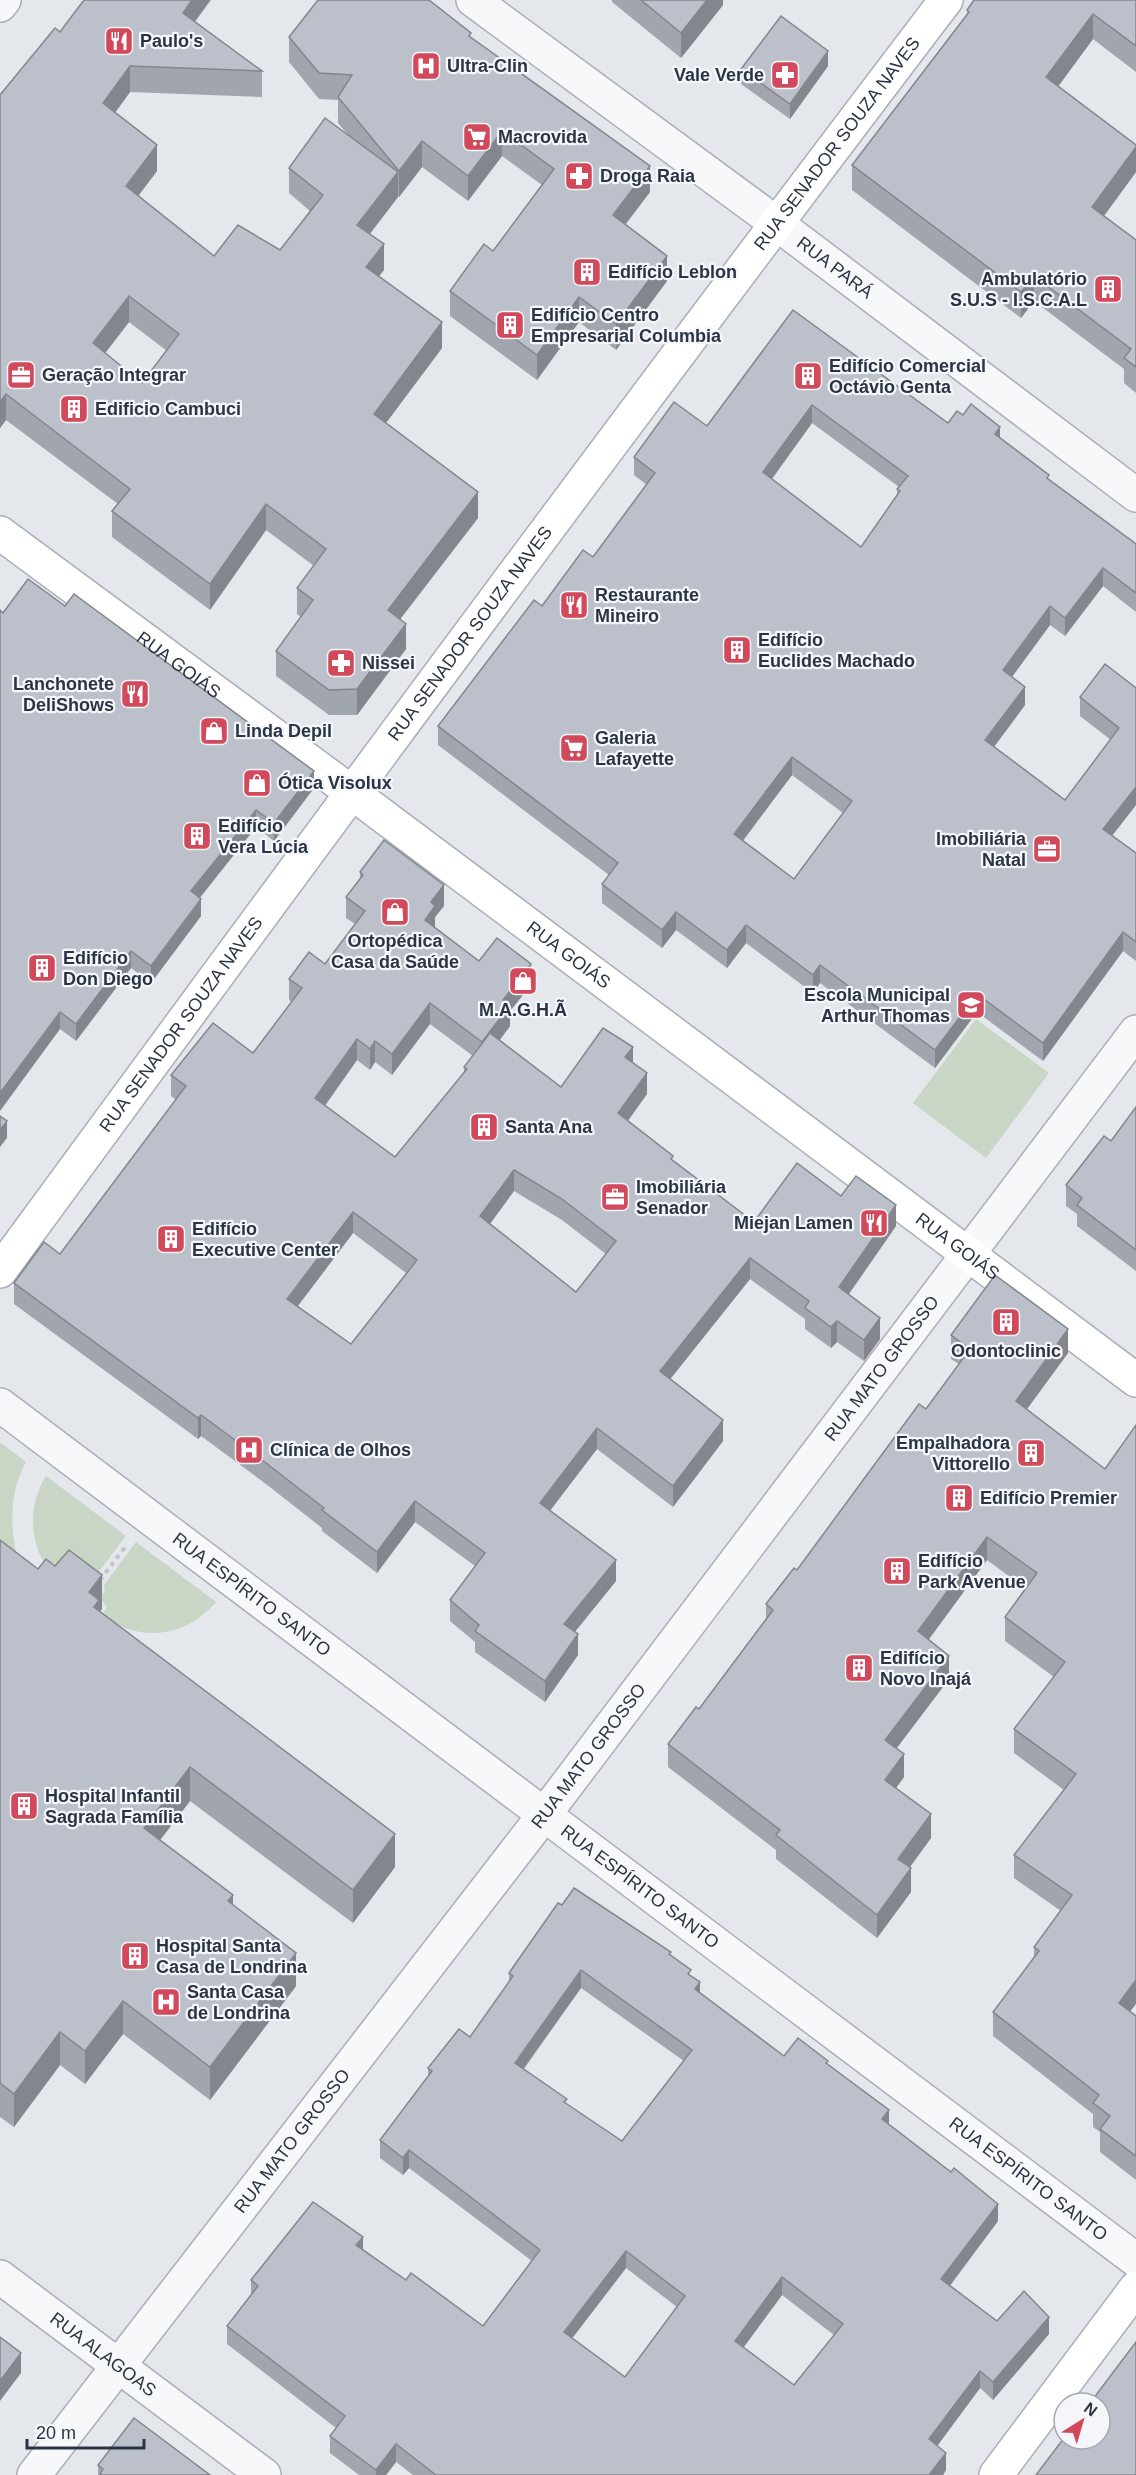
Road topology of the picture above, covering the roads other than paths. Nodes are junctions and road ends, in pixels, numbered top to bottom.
1 (4, 0) edge
2 (473, 0) edge
3 (946, 0) edge
4 (0, 5) edge
5 (776, 224) junction
6 (1136, 495) edge
7 (0, 533) edge
8 (351, 792) junction
9 (1136, 1032) edge
10 (968, 1254) junction
11 (0, 1271) edge
12 (1136, 1380) edge
13 (0, 1405) edge
14 (543, 1815) junction
15 (1136, 2260) edge
16 (0, 2277) edge
17 (1136, 2288) edge
18 (119, 2366) junction
19 (34, 2475) edge
20 (264, 2475) edge
21 (996, 2475) edge

1 - 4 street
2 - 5 street, RUA PARÁ
3 - 5 main road, RUA SENADOR SOUZA NAVES
5 - 6 street, RUA PARÁ
5 - 8 main road, RUA SENADOR SOUZA NAVES
7 - 8 main road, RUA GOIÁS
8 - 10 main road, RUA GOIÁS
8 - 11 main road, RUA SENADOR SOUZA NAVES
9 - 10 street, RUA MATO GROSSO
10 - 12 main road, RUA GOIÁS
10 - 14 street, RUA MATO GROSSO
13 - 14 street, RUA ESPÍRITO SANTO
14 - 15 street, RUA ESPÍRITO SANTO
14 - 18 street, RUA MATO GROSSO
16 - 18 street, RUA ALAGOAS
17 - 21 main road
18 - 19 street, RUA MATO GROSSO
18 - 20 street, RUA ALAGOAS

